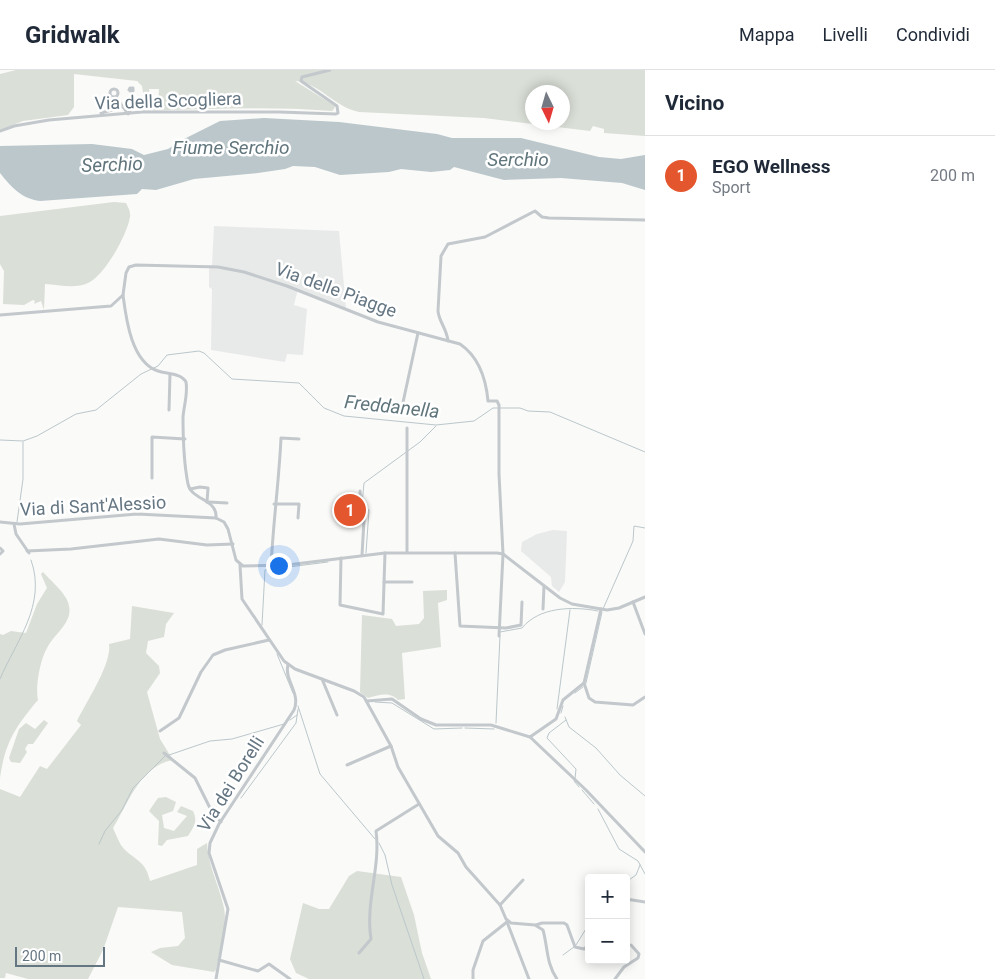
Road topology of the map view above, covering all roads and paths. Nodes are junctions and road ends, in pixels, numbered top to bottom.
1 (330, 70) edge
2 (131, 92) dead end
3 (116, 97) dead end
4 (123, 108) junction
5 (130, 110) junction
6 (140, 112) junction
7 (101, 113) dead end
8 (0, 131) edge
9 (645, 220) edge
10 (123, 295) junction
11 (0, 315) edge
12 (418, 333) junction
13 (448, 341) junction
14 (170, 374) junction
15 (169, 410) dead end
16 (411, 410) dead end
17 (407, 428) dead end
18 (185, 439) junction
19 (299, 439) dead end
20 (152, 478) dead end
21 (190, 489) junction
22 (360, 491) dead end
23 (208, 502) junction
24 (227, 503) dead end
25 (274, 504) junction
26 (216, 518) junction
27 (298, 518) dead end
28 (0, 522) edge
29 (14, 524) junction
30 (233, 544) junction
31 (0, 548) edge
32 (407, 552) junction
33 (385, 553) junction
34 (455, 553) junction
35 (0, 554) edge
36 (503, 554) junction
37 (362, 555) junction
38 (341, 559) junction
39 (240, 565) junction
40 (271, 567) junction
41 (384, 582) junction
42 (412, 582) dead end
43 (544, 586) junction
44 (645, 597) edge
45 (522, 602) dead end
46 (633, 602) junction
47 (544, 609) dead end
48 (601, 611) junction
49 (499, 627) junction
50 (645, 634) edge
51 (499, 636) dead end
52 (269, 640) junction
53 (288, 665) junction
54 (322, 679) junction
55 (584, 683) junction
56 (645, 697) edge
57 (366, 700) junction
58 (337, 715) dead end
59 (160, 731) dead end
60 (530, 737) junction
61 (391, 746) junction
62 (164, 753) dead end
63 (347, 765) dead end
64 (419, 804) junction
65 (221, 822) junction
66 (645, 852) edge
67 (523, 880) dead end
68 (630, 900) edge
69 (645, 902) edge
70 (500, 905) junction
71 (507, 921) junction
72 (535, 925) junction
73 (631, 945) dead end
74 (585, 948) edge
75 (359, 953) dead end
76 (219, 960) junction
77 (216, 979) edge
78 (290, 979) edge
79 (473, 979) edge
80 (529, 979) edge
81 (557, 979) edge
82 (615, 979) edge

1 - 6 street, Via della Scogliera
2 - 5 street
3 - 4 street
4 - 5 street
4 - 7 street
5 - 6 street, Via della Scogliera
5 - 6 street
5 - 8 street, Via della Scogliera
9 - 13 street
10 - 11 street
10 - 12 street, Via delle Piagge
10 - 14 street, Via delle Piagge
12 - 13 street, Via delle Piagge
12 - 16 street
13 - 36 street, Via delle Piagge
14 - 15 street
14 - 18 street
17 - 32 street
18 - 20 street
18 - 21 street
19 - 25 street
21 - 23 street
21 - 23 street
22 - 37 street
23 - 24 street
23 - 26 street
25 - 27 street
25 - 40 street
26 - 29 street, Via di Sant'Alessio
26 - 30 street
28 - 29 street, Via di Sant'Alessio
29 - 30 street
30 - 39 street
31 - 35 street
32 - 33 street
32 - 34 street
33 - 37 street
33 - 41 street
34 - 36 street
34 - 49 street
36 - 43 street
36 - 49 street, Via delle Piagge
37 - 38 street
38 - 40 street
38 - 41 street
39 - 40 street
39 - 52 street
41 - 42 street
43 - 47 street
43 - 48 street
44 - 46 street
45 - 49 street
46 - 48 street
46 - 50 street
48 - 55 street
49 - 51 street, Via delle Piagge
52 - 53 street
52 - 59 street
53 - 54 street
53 - 65 street, Via dei Borelli
54 - 57 street
54 - 58 street
55 - 56 street
55 - 60 street
57 - 60 street
57 - 61 street
60 - 66 street
61 - 63 street
61 - 64 street
62 - 65 street
64 - 70 street
64 - 75 street
65 - 76 street, Via dei Borelli
67 - 70 street
68 - 69 street
70 - 71 street
71 - 72 street
71 - 79 street
71 - 80 street
72 - 74 street
72 - 81 street
73 - 82 street
76 - 77 street, Via dei Borelli
76 - 78 street

